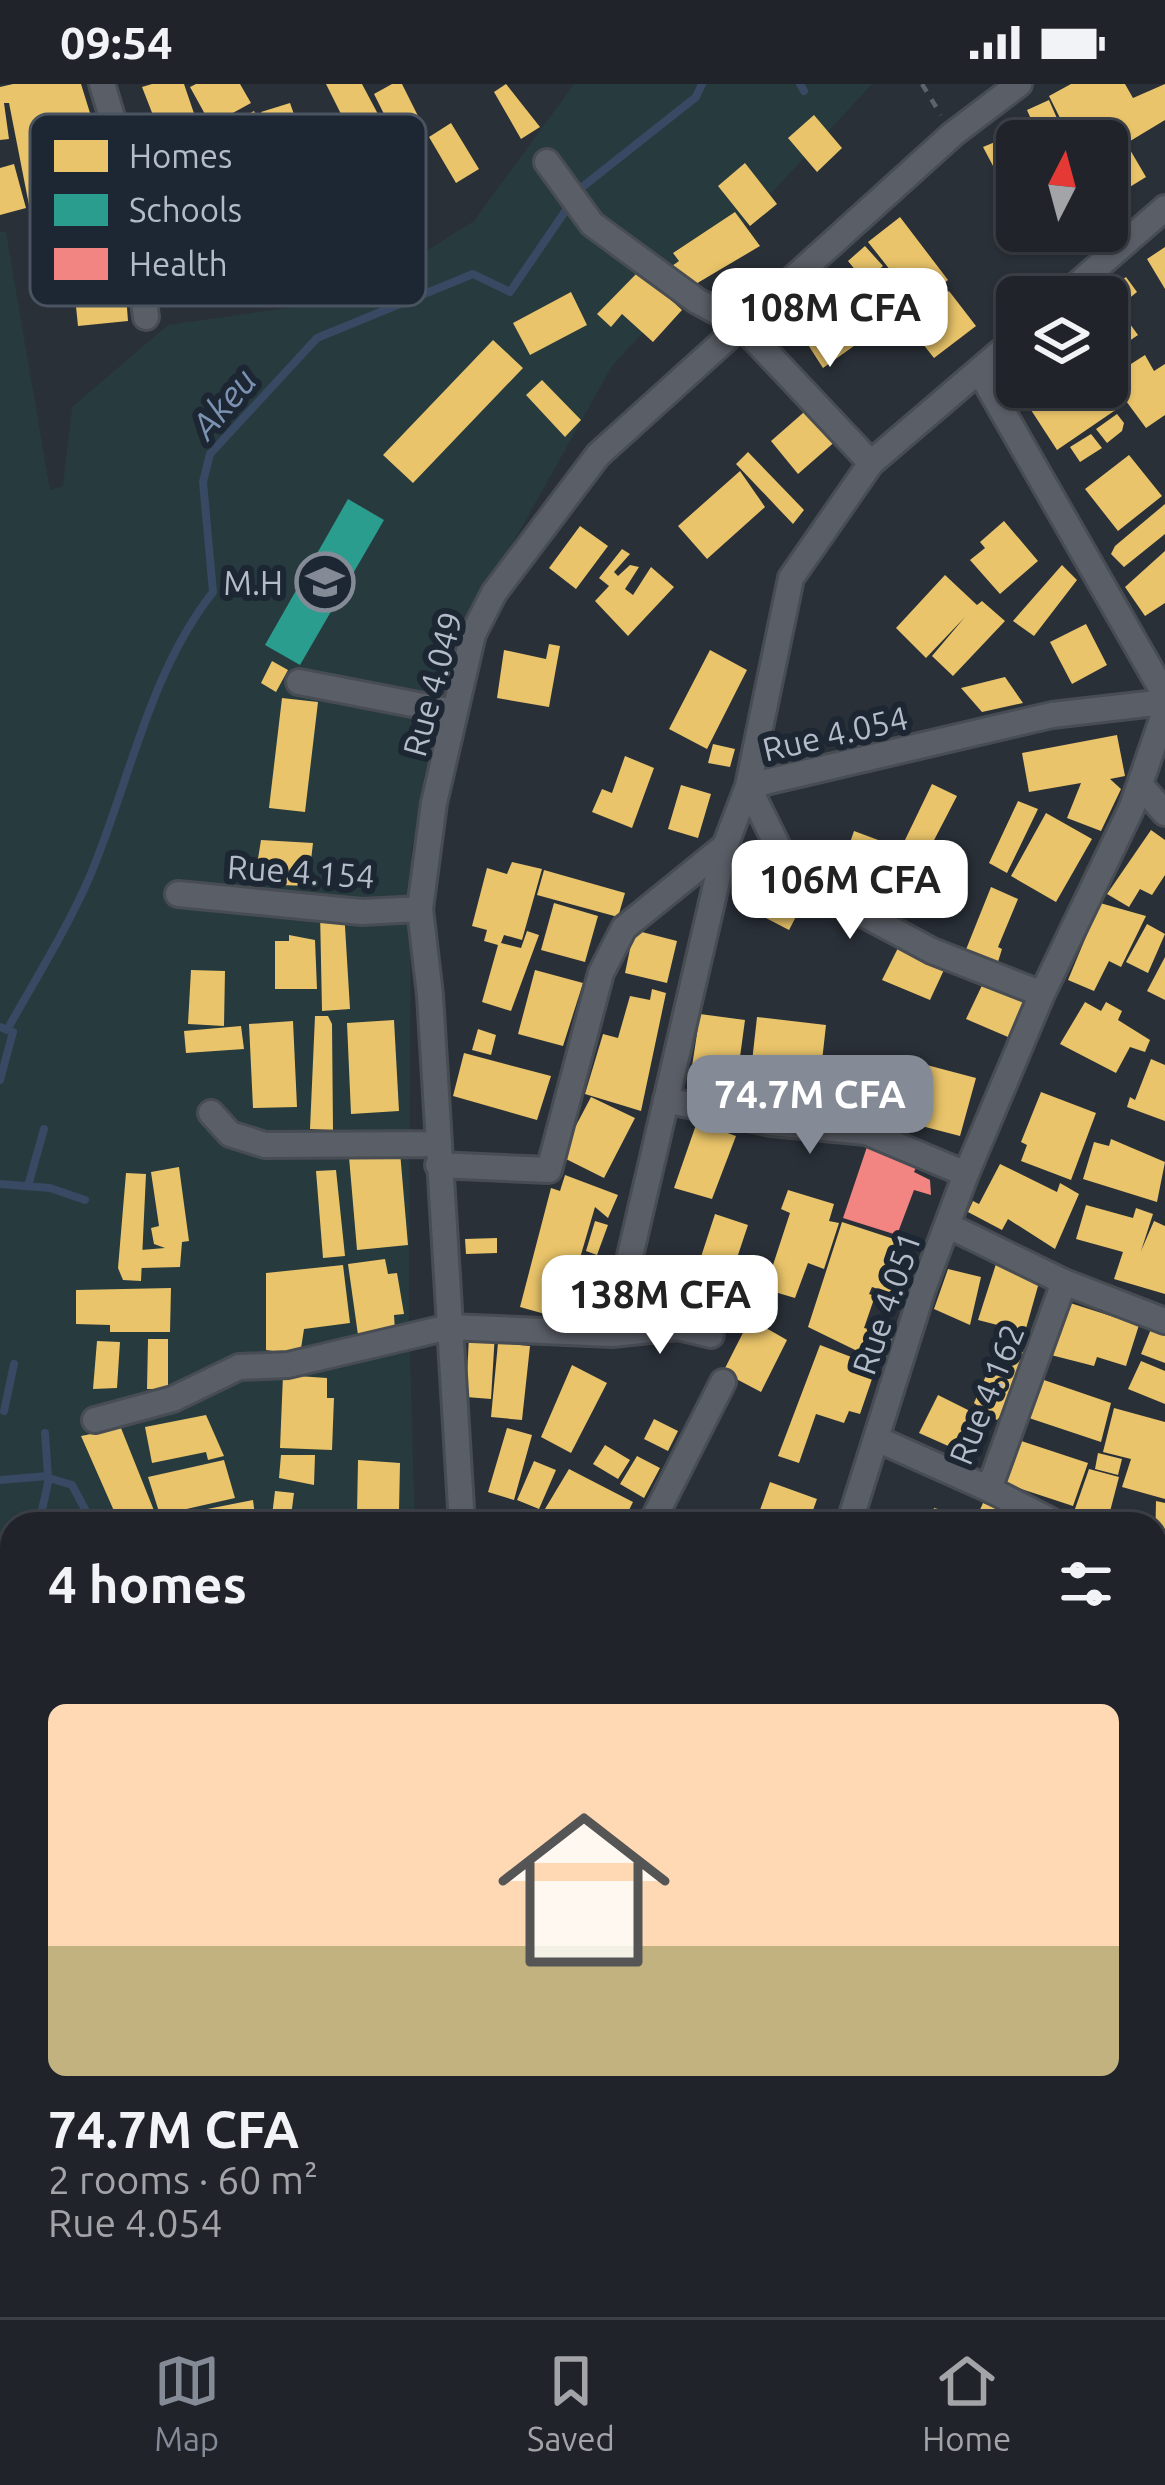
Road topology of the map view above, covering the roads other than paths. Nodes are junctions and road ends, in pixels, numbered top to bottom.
1 (102, 84) edge
2 (1018, 84) edge
3 (111, 114) edge
4 (547, 162) dead end
5 (1165, 208) edge
6 (1088, 276) edge
7 (144, 306) edge
8 (146, 317) dead end
9 (740, 324) junction
10 (996, 357) edge
11 (980, 372) junction
12 (872, 463) junction
13 (299, 682) dead end
14 (1165, 698) edge
15 (1165, 711) edge
16 (454, 712) junction
17 (1140, 785) junction
18 (748, 786) junction
19 (1165, 813) edge
20 (725, 846) junction
21 (178, 894) dead end
22 (420, 909) junction
23 (1042, 994) junction
24 (666, 1100) junction
25 (211, 1113) dead end
26 (438, 1154) junction
27 (966, 1174) junction
28 (947, 1225) junction
29 (1064, 1282) junction
30 (1165, 1321) edge
31 (449, 1327) junction
32 (612, 1334) junction
33 (711, 1335) dead end
34 (723, 1382) dead end
35 (95, 1420) dead end
36 (877, 1439) junction
37 (988, 1490) junction
38 (461, 1512) edge
39 (657, 1512) edge
40 (853, 1512) edge
41 (1033, 1512) edge

1 - 3 street
2 - 9 street, Rue 4.049
4 - 9 street
5 - 6 street
7 - 8 street
9 - 12 street
9 - 16 street, Rue 4.049
10 - 11 street
11 - 12 street
11 - 14 street
12 - 18 street
13 - 16 street
14 - 18 street, Rue 4.054
15 - 17 street, Rue 4.051
16 - 22 street, Rue 4.049
17 - 19 street
17 - 23 street, Rue 4.051
18 - 20 street, Rue 4.054
18 - 23 street
20 - 24 street, Rue 4.054
20 - 26 street
21 - 22 street, Rue 4.154
22 - 26 street, Rue 4.049
23 - 27 street, Rue 4.051
24 - 27 street
24 - 32 street, Rue 4.054
25 - 26 street
26 - 31 street, Rue 4.049
27 - 28 street, Rue 4.051
28 - 29 street
28 - 36 street, Rue 4.051
29 - 30 street
29 - 37 street, Rue 4.162
31 - 32 street
31 - 35 street
31 - 38 street, Rue 4.049
32 - 33 street
34 - 39 street
36 - 37 street, Rue 4.162
36 - 40 street, Rue 4.051
37 - 41 street

